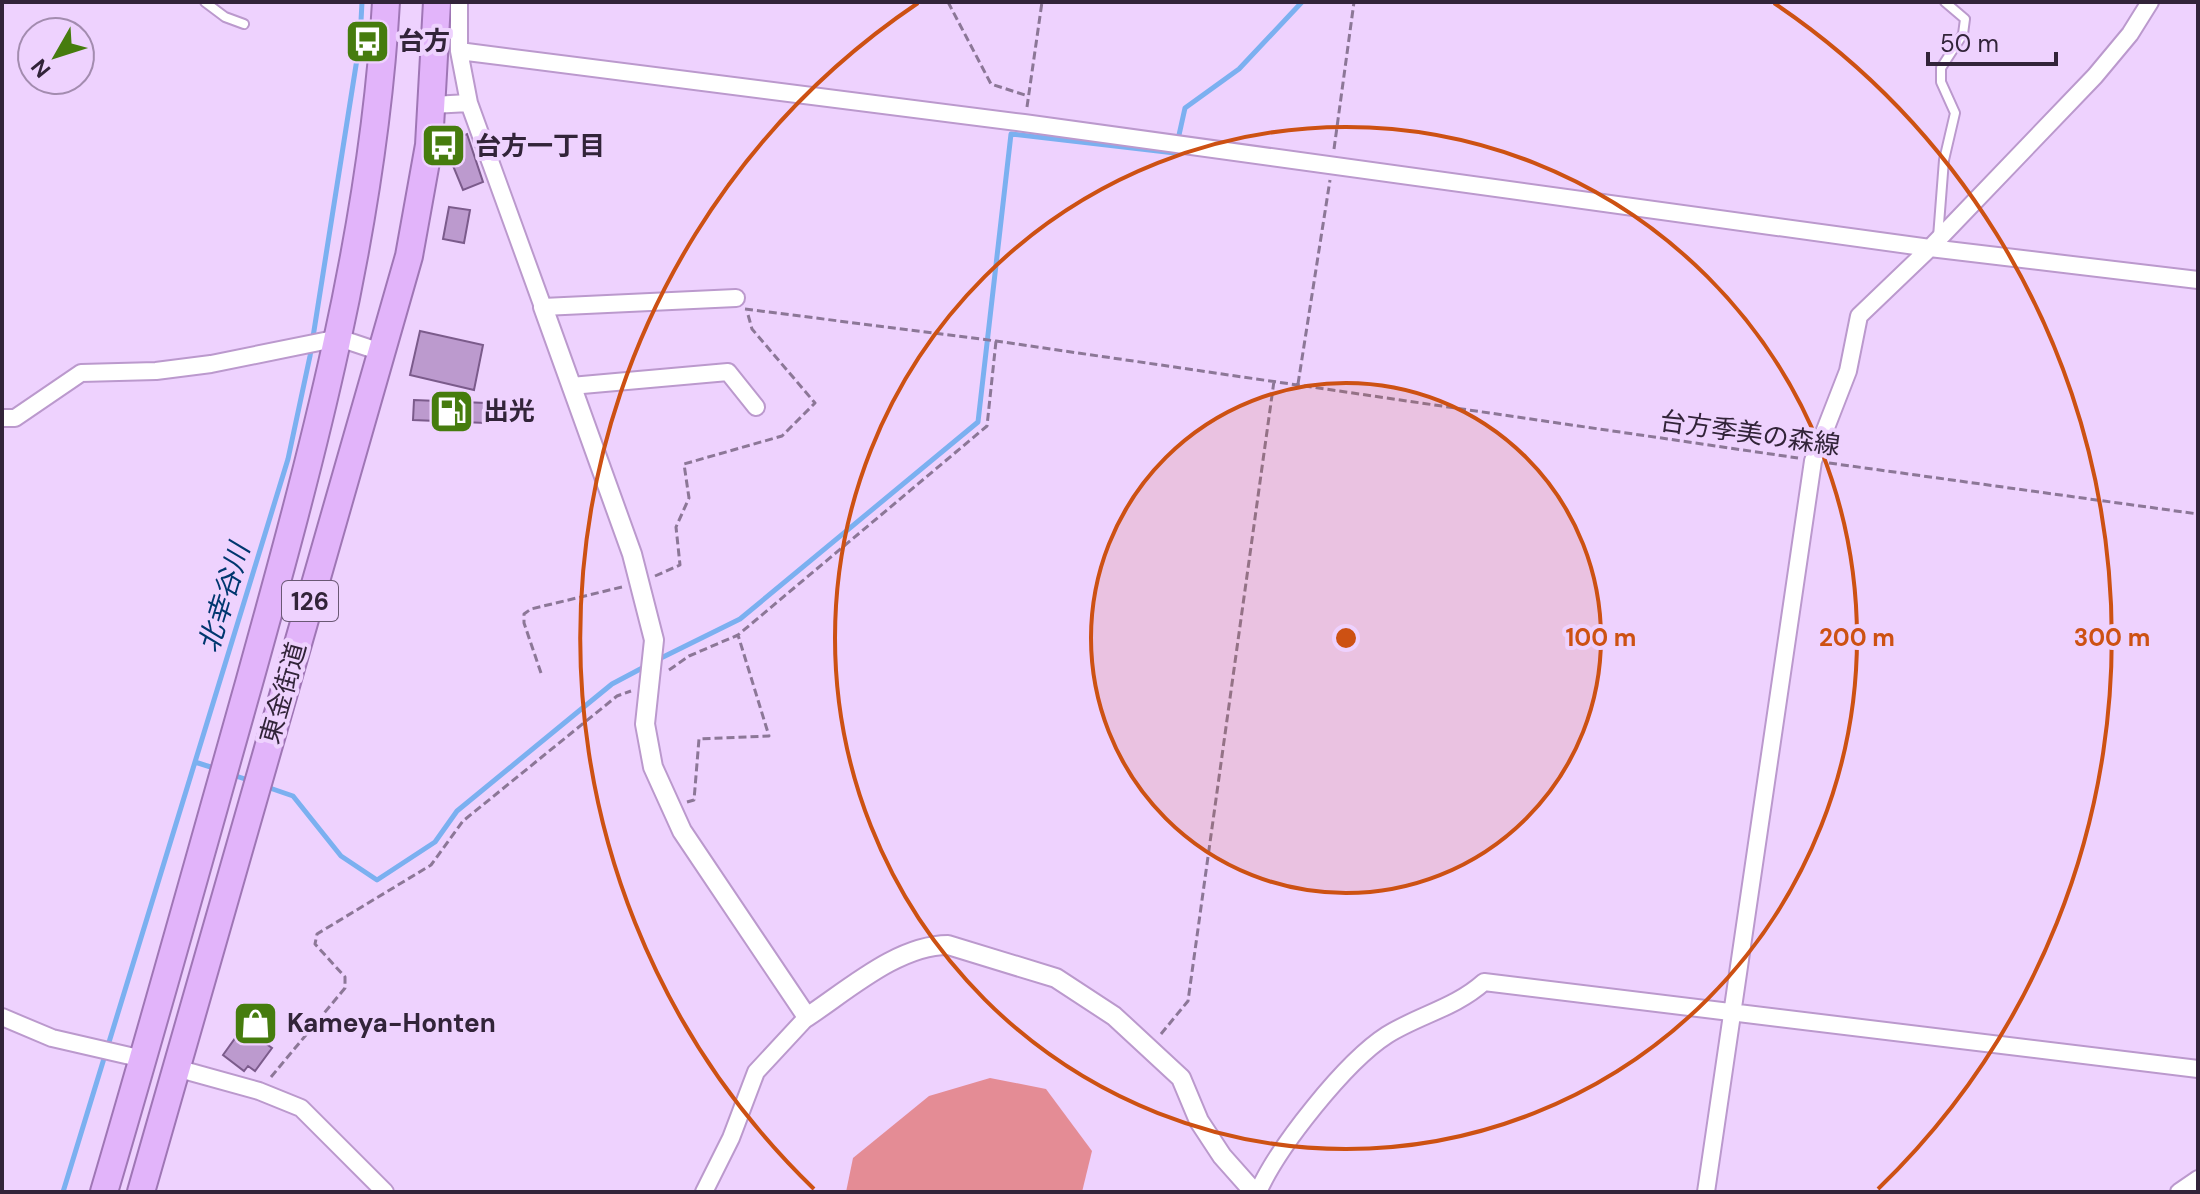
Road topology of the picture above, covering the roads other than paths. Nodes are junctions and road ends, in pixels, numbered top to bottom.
1 (205, 2) edge
2 (386, 2) edge
3 (437, 2) edge
4 (459, 2) edge
5 (1945, 2) edge
6 (2150, 2) edge
7 (244, 24) dead end
8 (459, 51) junction
9 (469, 103) junction
10 (432, 105) junction
11 (1934, 243) junction
12 (2198, 280) edge
13 (741, 305) road end
14 (543, 307) junction
15 (339, 338) junction
16 (381, 352) junction
17 (571, 386) junction
18 (756, 407) dead end
19 (2, 418) edge
20 (1732, 1012) junction
21 (2, 1017) edge
22 (807, 1017) junction
23 (143, 1059) junction
24 (176, 1068) junction
25 (2198, 1069) edge
26 (2198, 1179) edge
27 (104, 1192) edge
28 (141, 1192) edge
29 (385, 1192) edge
30 (704, 1192) edge
31 (1256, 1192) edge
32 (1706, 1192) edge
33 (2179, 1192) edge

1 - 7 lane
2 - 15 highway, 東金街道 / 126
3 - 10 highway, 東金街道 / 126
4 - 8 street
5 - 11 lane
6 - 11 street
8 - 9 street
8 - 11 street
9 - 10 street
9 - 14 street
10 - 16 highway, 東金街道 / 126
11 - 12 street
11 - 20 street
13 - 14 street
14 - 17 street
15 - 16 street
15 - 19 street
15 - 23 highway, 東金街道 / 126
16 - 24 highway, 東金街道 / 126
17 - 18 street
17 - 22 street
20 - 25 street
20 - 31 street
20 - 32 street
21 - 23 street
22 - 30 street
22 - 31 street
23 - 24 highway
23 - 27 highway, 東金街道 / 126
24 - 28 highway, 東金街道 / 126
24 - 29 street
26 - 33 street

